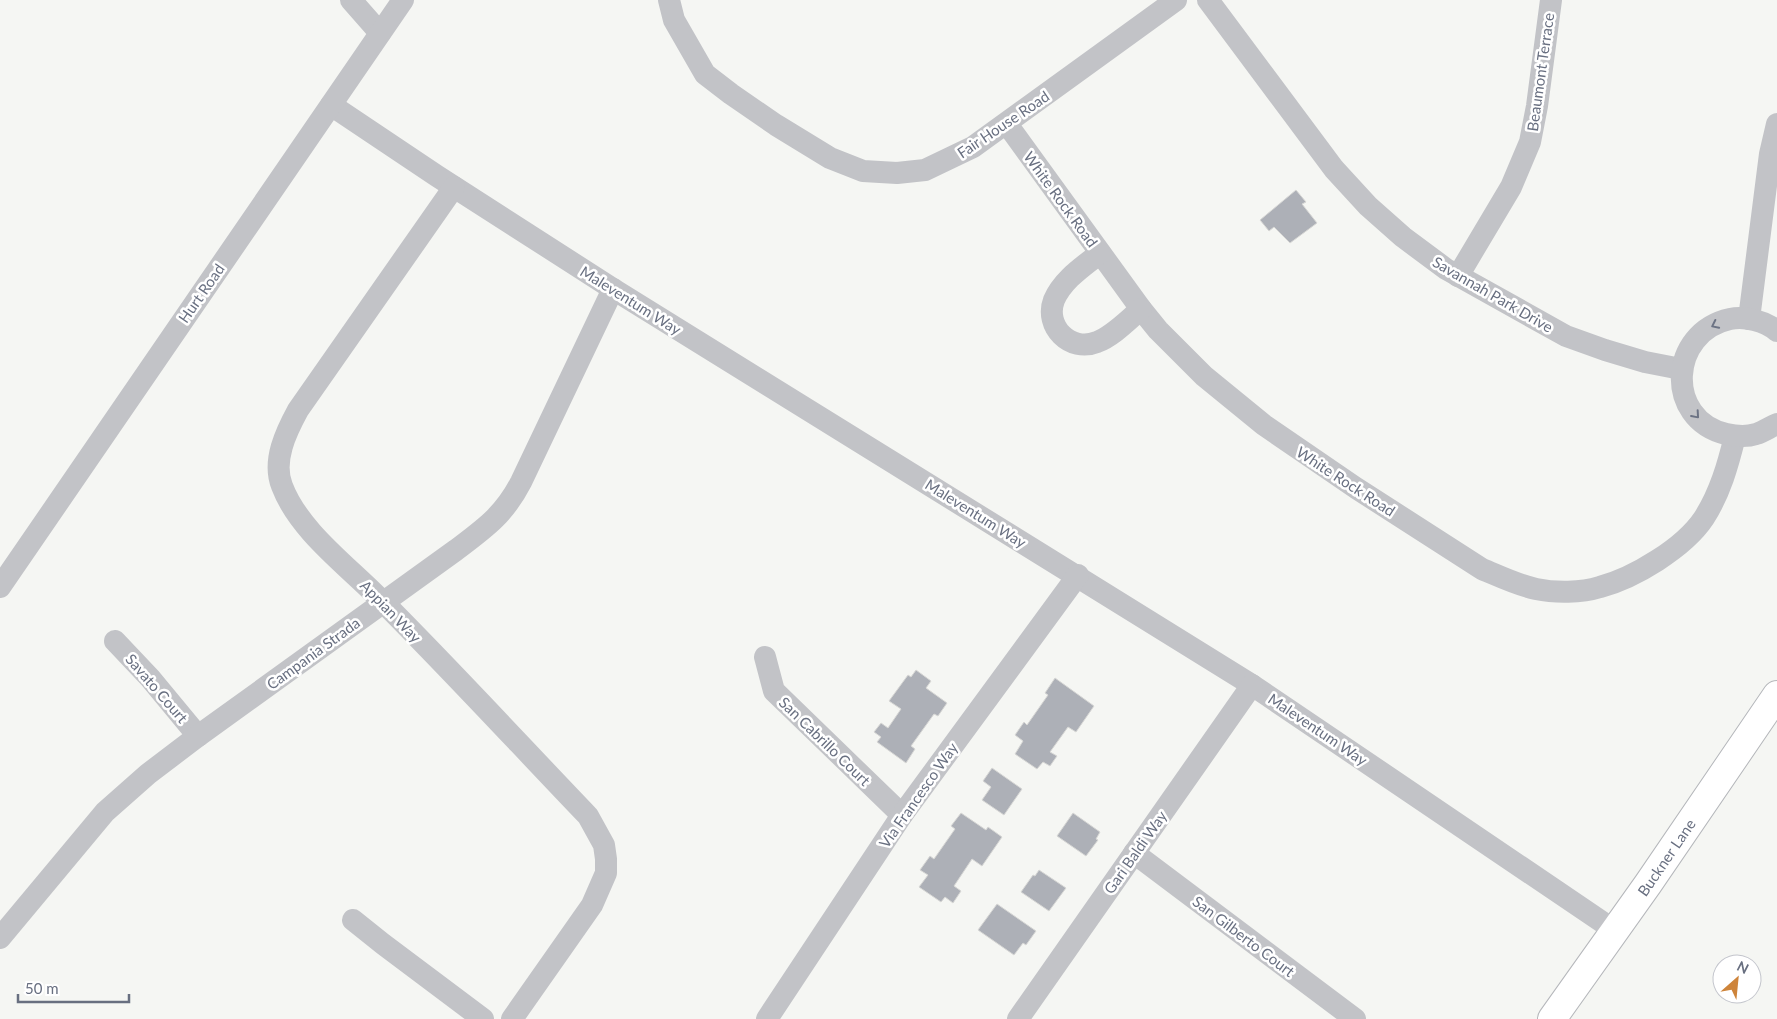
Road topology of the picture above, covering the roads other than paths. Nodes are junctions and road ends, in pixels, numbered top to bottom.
1 (351, 0) edge
2 (402, 0) edge
3 (669, 0) edge
4 (1176, 0) edge
5 (1208, 0) edge
6 (1551, 0) edge
7 (380, 34) junction
8 (331, 105) junction
9 (1007, 124) junction
10 (1777, 124) edge
11 (454, 187) junction
12 (1100, 253) junction
13 (1458, 276) junction
14 (613, 289) junction
15 (1140, 309) junction
16 (1749, 319) junction
17 (1777, 331) edge
18 (1681, 370) junction
19 (1777, 424) edge
20 (1735, 436) junction
21 (1078, 575) junction
22 (0, 586) edge
23 (384, 603) junction
24 (115, 642) dead end
25 (765, 657) dead end
26 (1252, 685) junction
27 (1777, 695) edge
28 (198, 736) junction
29 (902, 815) junction
30 (1134, 853) junction
31 (353, 920) dead end
32 (1614, 930) junction
33 (0, 938) edge
34 (483, 1019) edge
35 (512, 1019) edge
36 (767, 1019) edge
37 (1018, 1019) edge
38 (1355, 1019) edge
39 (1552, 1019) edge

1 - 7 street
2 - 7 street, Hurt Road
3 - 9 street, Fair House Road
4 - 9 street, Fair House Road
5 - 13 street, Savannah Park Drive
6 - 13 street, Beaumont Terrace
7 - 8 street, Hurt Road
8 - 11 street, Maleventum Way
8 - 22 street, Hurt Road
9 - 12 street, White Rock Road
10 - 16 street
11 - 14 street, Maleventum Way
11 - 23 street, Appian Way
12 - 15 street, White Rock Road
12 - 15 street
13 - 18 street, Savannah Park Drive
14 - 21 street, Maleventum Way
14 - 23 street, Campania Strada
15 - 20 street, White Rock Road
16 - 17 street
16 -> 18 street
18 -> 20 street
19 - 20 street
21 - 26 street, Maleventum Way
21 - 29 street, Via Francesco Way
23 - 28 street, Campania Strada
23 - 35 street, Appian Way
24 - 28 street, Savato Court
25 - 29 street, San Cabrillo Court
26 - 30 street, Gari Baldi Way
26 - 32 street, Maleventum Way
27 - 32 main road, Buckner Lane
28 - 33 street, Campania Strada
29 - 36 street, Via Francesco Way
30 - 37 street, Gari Baldi Way
30 - 38 street, San Gilberto Court
31 - 34 street
32 - 39 main road, Buckner Lane

